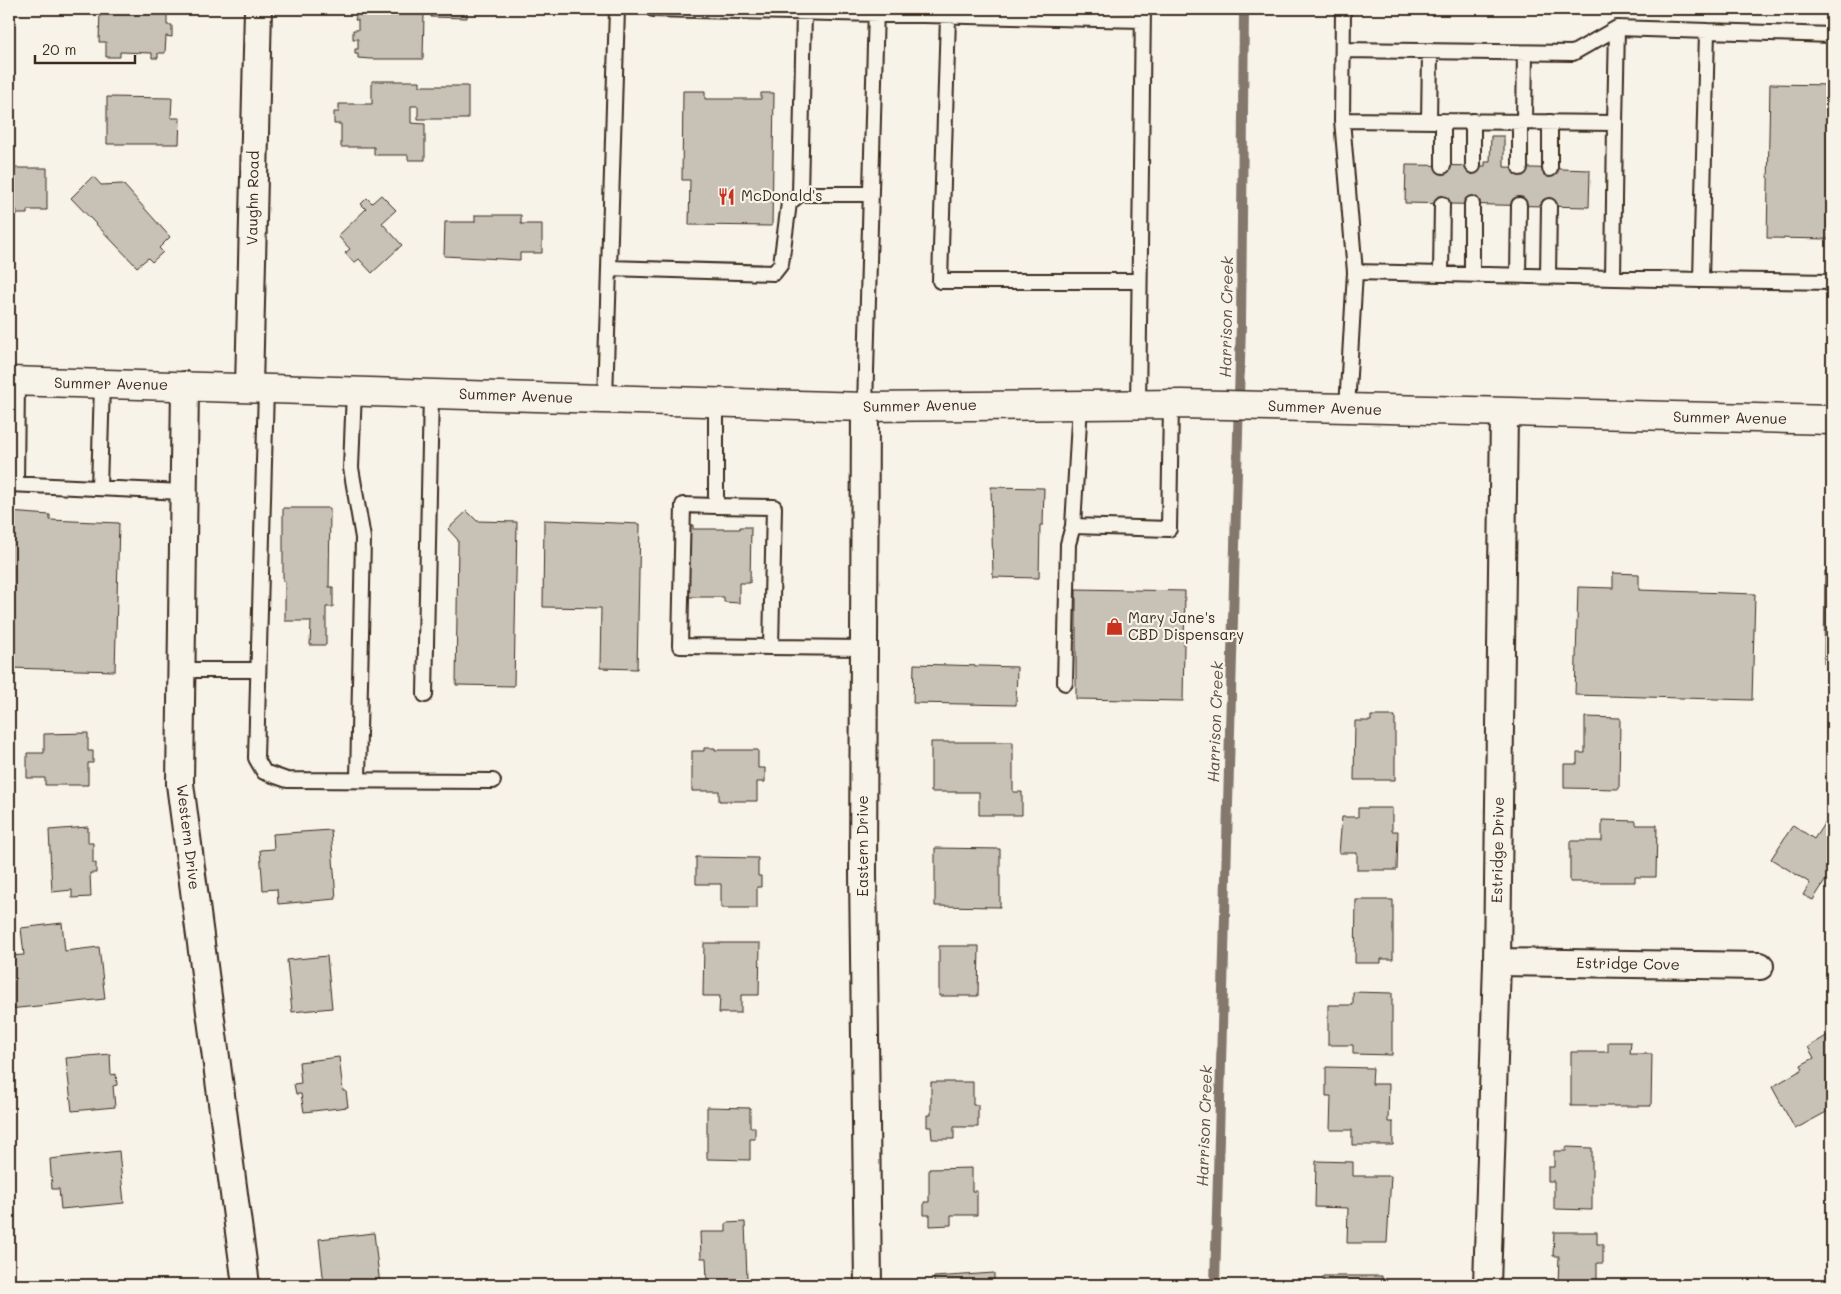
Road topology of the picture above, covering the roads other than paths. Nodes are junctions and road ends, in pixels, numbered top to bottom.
1 (258, 9) edge
2 (617, 9) edge
3 (653, 9) edge
4 (1343, 9) edge
5 (876, 12) edge
6 (804, 13) junction
7 (1142, 15) edge
8 (948, 17) junction
9 (1617, 28) junction
10 (1707, 32) junction
11 (1832, 34) edge
12 (1343, 50) junction
13 (1430, 51) junction
14 (1525, 53) junction
15 (1342, 120) junction
16 (1436, 121) junction
17 (1473, 121) junction
18 (1522, 122) junction
19 (1550, 122) junction
20 (1615, 124) junction
21 (1443, 166) dead end
22 (1473, 166) dead end
23 (1520, 168) dead end
24 (1550, 169) dead end
25 (800, 194) junction
26 (870, 194) junction
27 (1442, 204) dead end
28 (1472, 204) dead end
29 (1519, 205) dead end
30 (1549, 206) dead end
31 (609, 268) junction
32 (1355, 272) junction
33 (1441, 273) junction
34 (1472, 274) junction
35 (1518, 276) junction
36 (1548, 276) junction
37 (1613, 278) junction
38 (1701, 280) junction
39 (1139, 281) junction
40 (1832, 282) edge
41 (13, 381) edge
42 (102, 384) junction
43 (185, 386) junction
44 (257, 387) junction
45 (354, 390) junction
46 (431, 393) junction
47 (605, 399) junction
48 (716, 403) junction
49 (1080, 404) junction
50 (1176, 405) junction
51 (1138, 406) junction
52 (865, 407) junction
53 (1348, 408) junction
54 (1504, 414) junction
55 (1832, 420) edge
56 (12, 484) edge
57 (100, 488) junction
58 (183, 492) junction
59 (716, 506) junction
60 (1073, 526) junction
61 (771, 647) junction
62 (864, 648) junction
63 (182, 670) junction
64 (258, 670) junction
65 (1065, 683) dead end
66 (425, 695) dead end
67 (358, 780) junction
68 (493, 781) dead end
69 (1497, 962) junction
70 (1760, 966) dead end
71 (246, 1285) edge
72 (868, 1285) edge
73 (1487, 1285) edge

1 - 44 street, Vaughn Road
2 - 31 lane
3 - 6 lane
4 - 12 lane
5 - 6 lane
5 - 8 lane
5 - 26 lane
6 - 25 lane
7 - 8 lane
7 - 39 lane
8 - 39 lane
9 - 10 lane
9 - 14 lane
9 - 20 lane
10 - 11 lane
10 - 38 lane
12 - 13 lane
12 - 15 lane
13 - 14 lane
13 - 16 lane
14 - 18 lane
15 - 16 lane
15 - 32 lane
16 - 17 lane
16 - 21 lane
17 - 18 lane
17 - 22 lane
18 - 19 lane
18 - 23 lane
19 - 20 lane
19 - 24 lane
20 - 37 lane
25 - 26 lane
25 - 31 lane
26 - 52 lane
27 - 33 lane
28 - 34 lane
29 - 35 lane
30 - 36 lane
31 - 47 lane
32 - 33 lane
32 - 53 lane
33 - 34 lane
34 - 35 lane
35 - 36 lane
36 - 37 lane
37 - 38 lane
38 - 40 lane
39 - 51 lane
41 - 42 main road, Summer Avenue
41 - 56 lane
42 - 43 main road, Summer Avenue
42 - 57 lane
43 - 44 main road, Summer Avenue
43 - 58 street, Western Drive
44 - 45 main road, Summer Avenue
44 - 64 lane
45 - 46 main road, Summer Avenue
45 - 67 lane
46 - 47 main road, Summer Avenue
46 - 66 lane
47 - 48 main road, Summer Avenue
48 - 52 main road, Summer Avenue
48 - 59 lane
49 - 51 main road, Summer Avenue
49 - 52 main road, Summer Avenue
49 - 60 lane
50 - 51 main road, Summer Avenue
50 - 53 main road, Summer Avenue
50 - 60 lane
52 - 62 street, Eastern Drive
53 - 54 main road, Summer Avenue
54 - 55 main road, Summer Avenue
54 - 69 street, Estridge Drive
56 - 57 lane
57 - 58 lane
58 - 63 street, Western Drive
59 - 61 lane
59 - 61 lane
60 - 65 lane
61 - 62 lane
62 - 72 street, Eastern Drive
63 - 64 lane
63 - 71 street, Western Drive
64 - 67 lane
67 - 68 lane
69 - 70 street, Estridge Cove
69 - 73 street, Estridge Drive

